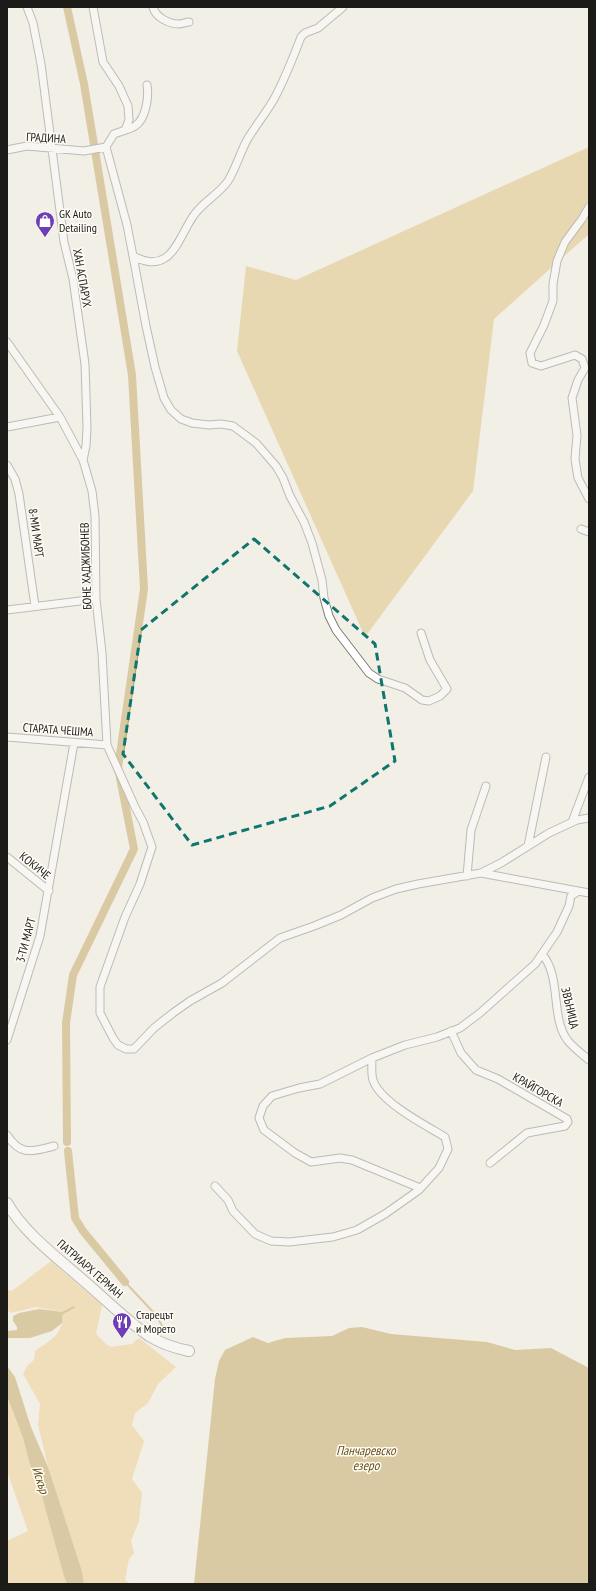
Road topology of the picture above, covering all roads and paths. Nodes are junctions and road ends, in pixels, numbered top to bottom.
1 (27, 7) edge
2 (93, 7) edge
3 (153, 7) edge
4 (343, 7) edge
5 (189, 22) dead end
6 (147, 85) dead end
7 (125, 130) junction
8 (52, 147) junction
9 (106, 147) junction
10 (7, 150) edge
11 (589, 207) edge
12 (133, 256) junction
13 (7, 342) edge
14 (60, 417) junction
15 (7, 427) edge
16 (83, 460) junction
17 (7, 465) edge
18 (589, 499) edge
19 (581, 529) dead end
20 (589, 532) edge
21 (96, 599) junction
22 (35, 606) junction
23 (7, 610) edge
24 (421, 633) dead end
25 (7, 737) edge
26 (74, 743) junction
27 (107, 745) junction
28 (546, 757) dead end
29 (589, 777) edge
30 (486, 786) dead end
31 (589, 818) edge
32 (572, 822) junction
33 (528, 846) junction
34 (7, 857) edge
35 (481, 873) junction
36 (467, 876) junction
37 (49, 891) junction
38 (577, 892) junction
39 (589, 893) edge
40 (542, 954) junction
41 (451, 1031) junction
42 (7, 1040) edge
43 (372, 1058) junction
44 (589, 1060) edge
45 (7, 1136) edge
46 (54, 1146) dead end
47 (490, 1163) dead end
48 (215, 1186) dead end
49 (420, 1188) junction
50 (7, 1202) edge
51 (188, 1351) dead end

1 - 8 street, ХАН АСПАРУХ
2 - 7 street
3 - 5 street
4 - 12 street
6 - 7 street
7 - 9 street
8 - 9 street, ГРАДИНА
8 - 10 street, ГРАДИНА
8 - 16 street, ХАН АСПАРУХ
9 - 12 street
11 - 18 street
12 - 24 street
13 - 14 street, БОНЕ ХАДЖИБОНЕВ
14 - 15 street
14 - 16 street, БОНЕ ХАДЖИБОНЕВ
16 - 21 street, БОНЕ ХАДЖИБОНЕВ
17 - 22 street, 8-МИ МАРТ
19 - 20 street
21 - 22 street
21 - 27 street, БОНЕ ХАДЖИБОНЕВ
22 - 23 street
25 - 26 street, СТАРАТА ЧЕШМА
26 - 27 street, СТАРАТА ЧЕШМА
26 - 37 street, 3-ТИ МАРТ
27 - 36 street, БОНЕ ХАДЖИБОНЕВ
28 - 33 street
29 - 32 street
30 - 36 street
31 - 32 street
32 - 33 street
33 - 35 street
34 - 37 street, КОКИЧЕ
35 - 36 street, БОНЕ ХАДЖИБОНЕВ
35 - 38 street
37 - 42 street, 3-ТИ МАРТ
38 - 39 street
38 - 40 street
40 - 41 street
40 - 44 street, ЗВЪНИЦА
41 - 43 street
41 - 47 street, КРАЙГОРСКА
43 - 49 street
43 - 49 street
45 - 46 street
48 - 49 street
50 - 51 street, ПАТРИАРХ ГЕРМАН

